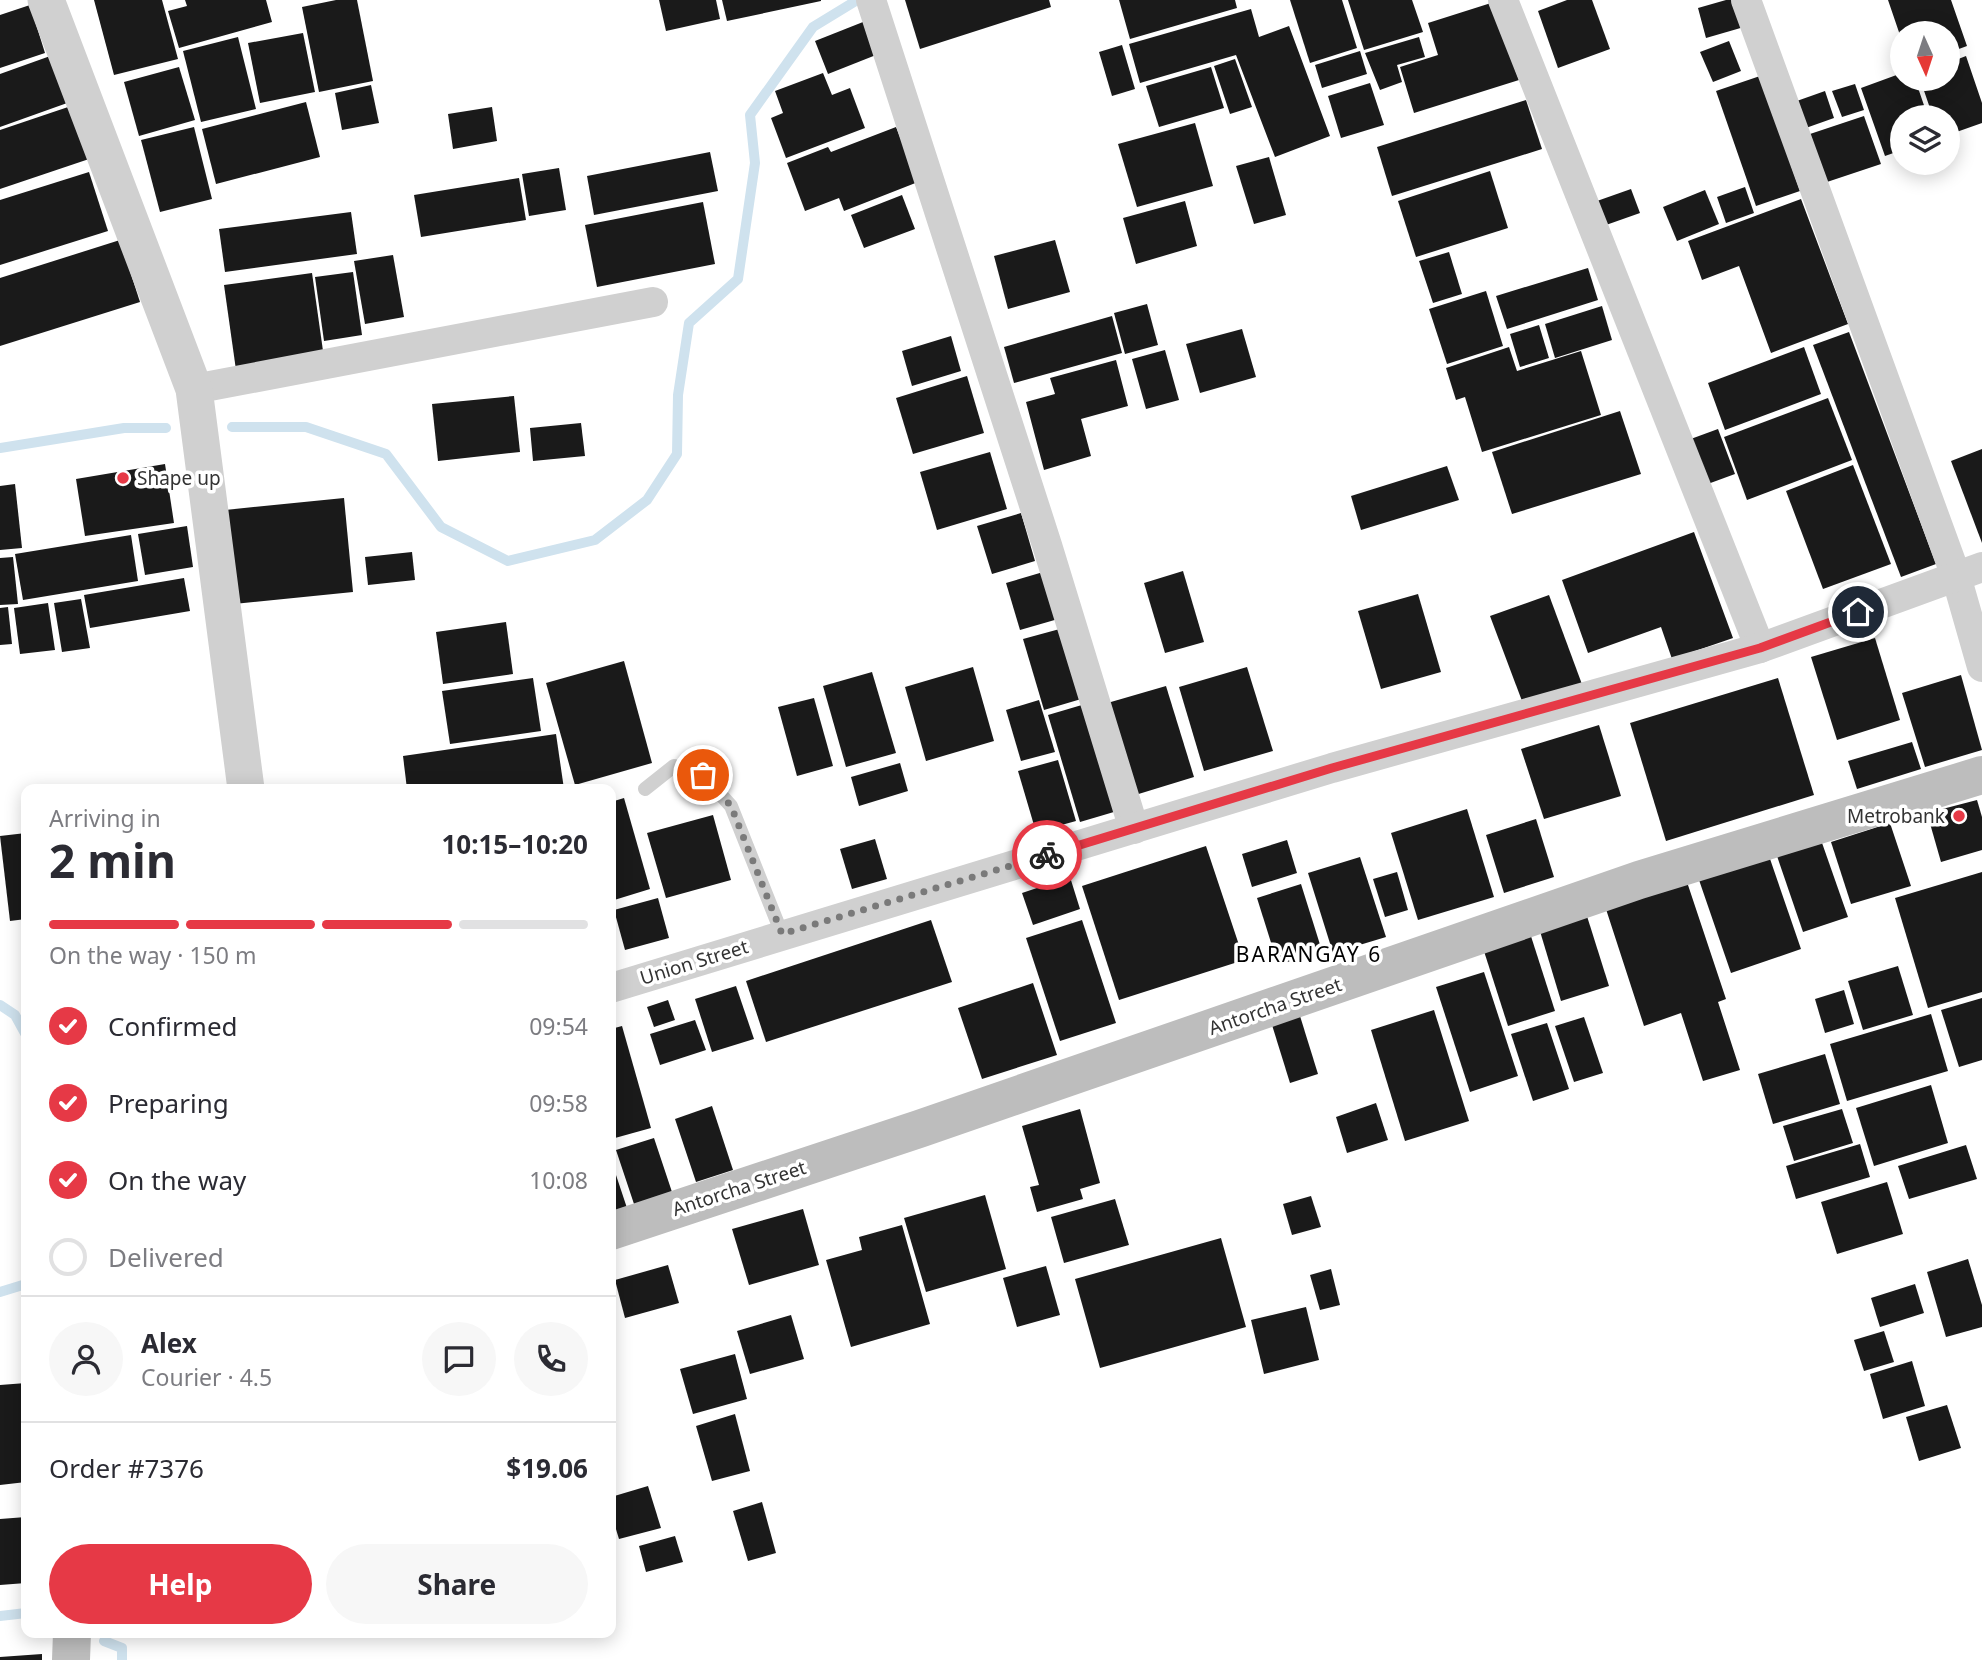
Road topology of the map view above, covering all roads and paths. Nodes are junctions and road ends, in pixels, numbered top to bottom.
1 (46, 0) edge
2 (871, 0) edge
3 (1503, 0) edge
4 (1746, 0) edge
5 (653, 302) dead end
6 (194, 389) junction
7 (1969, 571) edge
8 (1760, 648) junction
9 (1982, 667) edge
10 (1982, 775) edge
11 (245, 784) edge
12 (645, 789) dead end
13 (1134, 829) junction
14 (782, 934) junction
15 (616, 986) edge
16 (616, 1229) edge
17 (72, 1638) edge
18 (71, 1660) edge

1 - 6 street
2 - 13 street
3 - 8 street
4 - 7 street
5 - 6 street
6 - 11 street
7 - 8 street, Union Street
7 - 9 street
8 - 13 street, Union Street
10 - 16 main road, Antorcha Street
12 - 14 lane
13 - 14 street, Union Street
14 - 15 street, Union Street
17 - 18 main road

